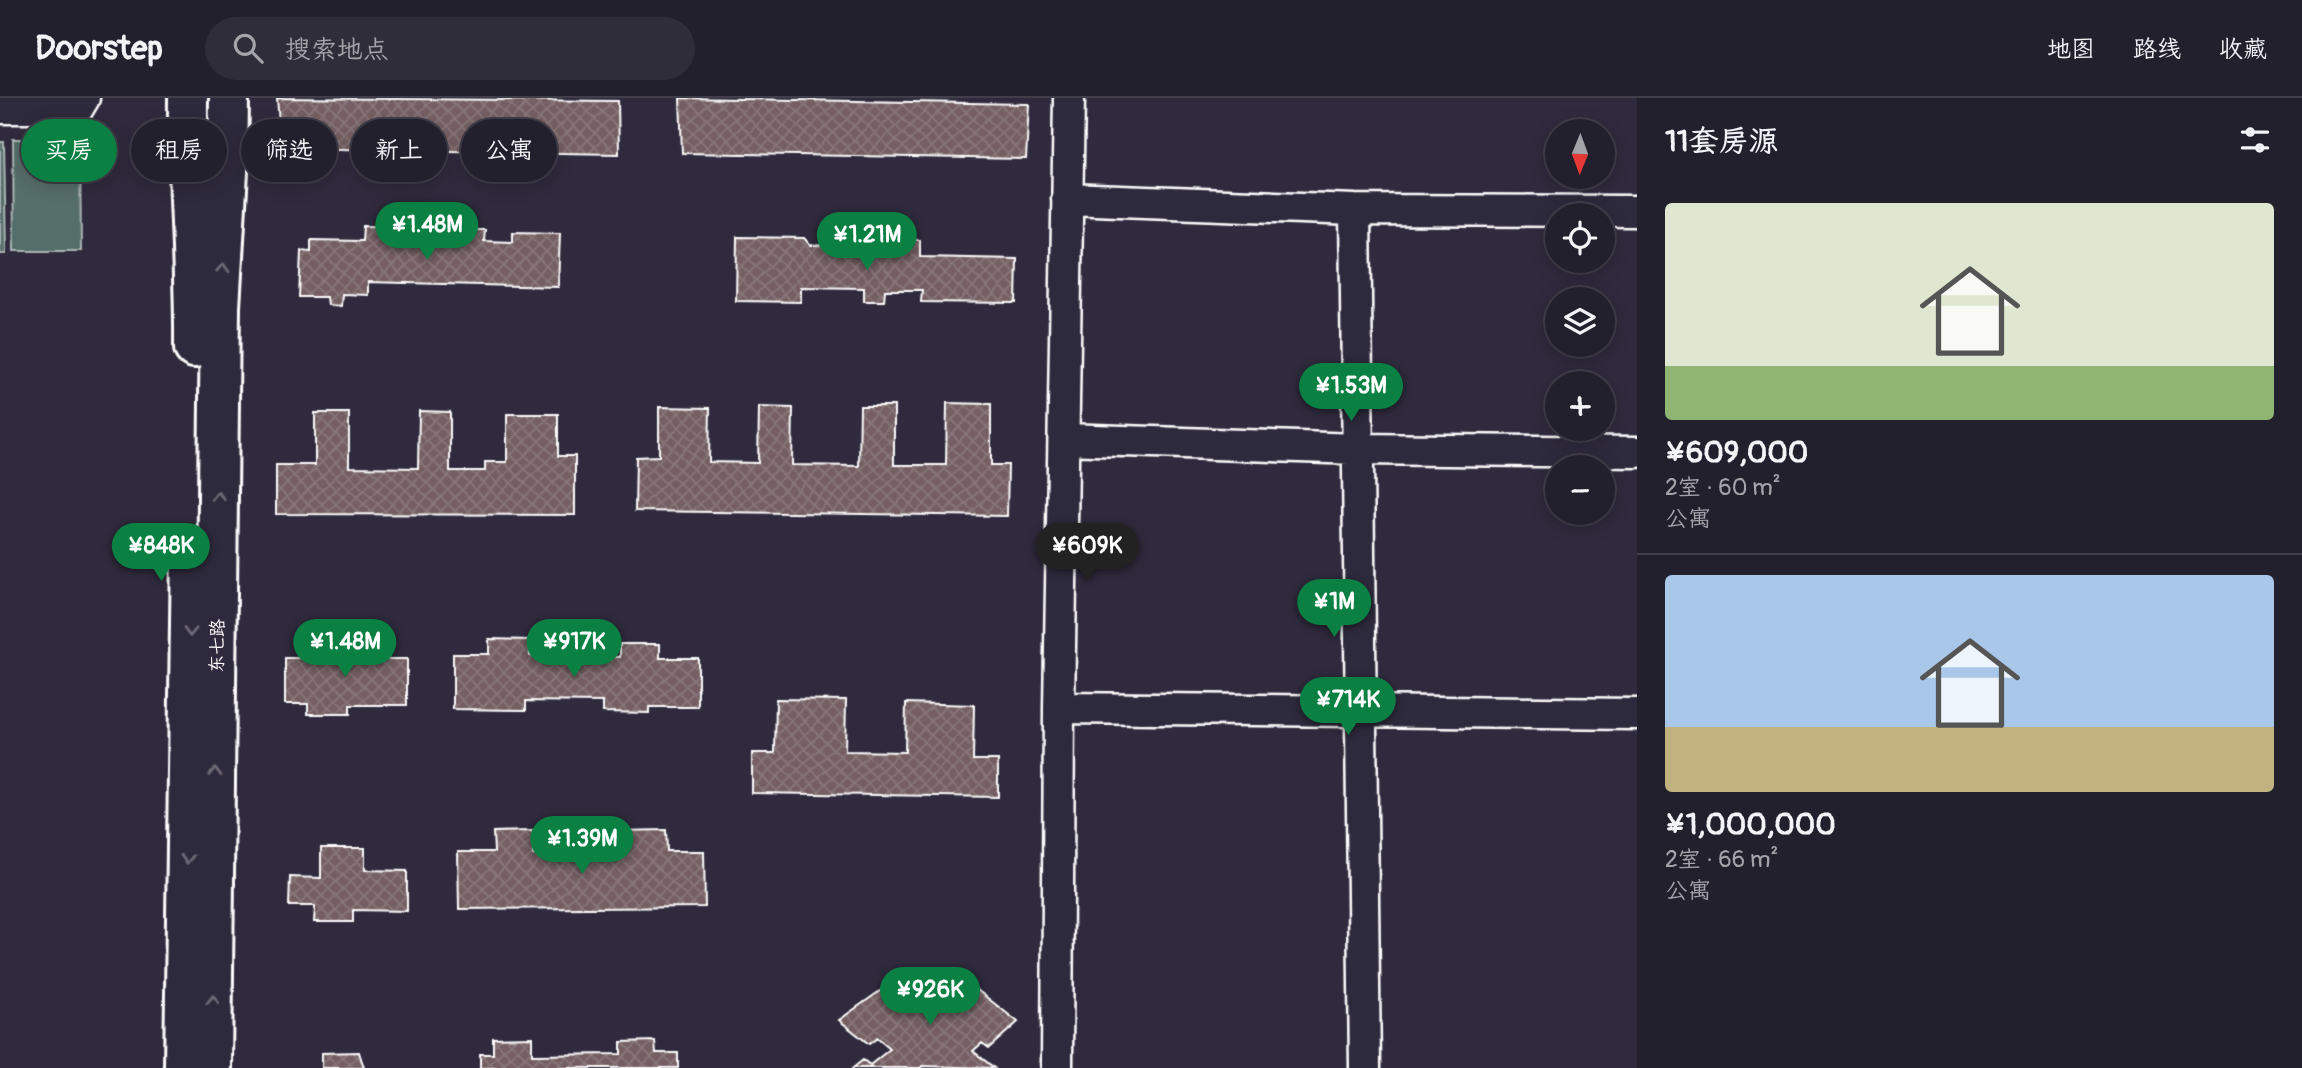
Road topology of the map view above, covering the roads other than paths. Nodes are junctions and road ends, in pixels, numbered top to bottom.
1 (84, 98) edge
2 (188, 98) edge
3 (229, 98) edge
4 (1069, 98) edge
5 (0, 108) edge
6 (1067, 199) junction
7 (1355, 210) junction
8 (1637, 211) edge
9 (1064, 439) junction
10 (1357, 449) junction
11 (1637, 452) edge
12 (1059, 708) junction
13 (1360, 711) junction
14 (1637, 714) edge
15 (184, 1068) edge
16 (212, 1068) edge
17 (1057, 1068) edge
18 (1365, 1068) edge

1 - 5 street
2 -> 15 main road, 东七路
16 -> 3 main road, 东七路
4 - 6 street
6 - 7 street
6 - 9 street
7 - 8 street
7 - 10 street
9 - 10 street
9 - 12 street
10 - 11 street
10 - 13 street
12 - 13 street
12 - 17 street
13 - 14 street
13 - 18 street

